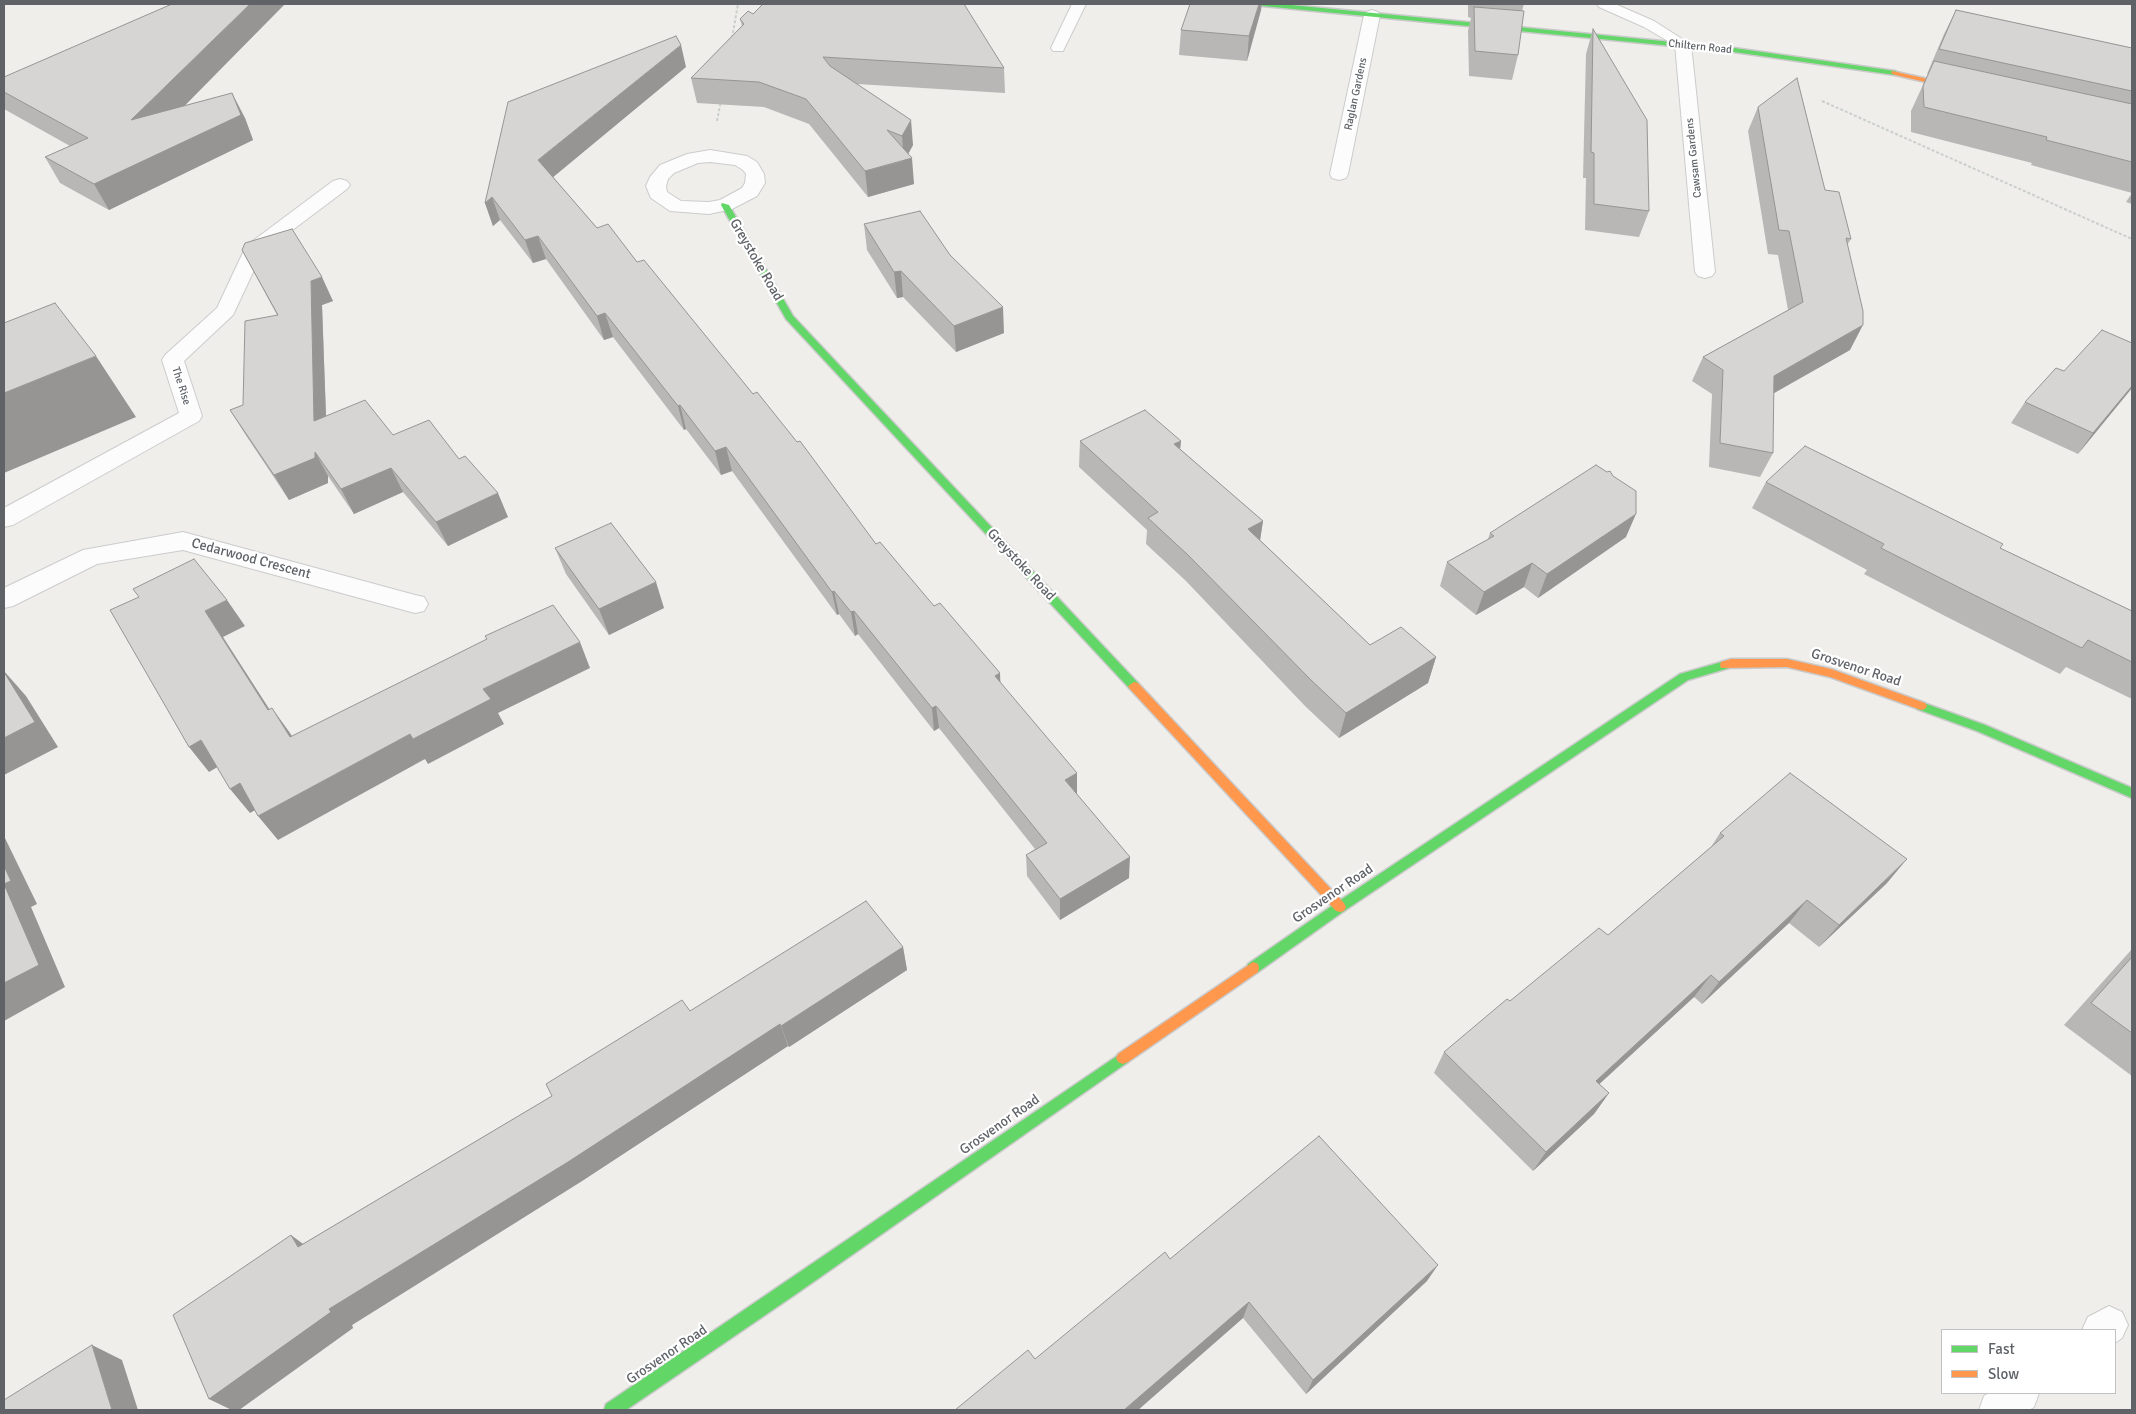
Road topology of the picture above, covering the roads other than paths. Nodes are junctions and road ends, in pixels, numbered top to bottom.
1 (1079, 4) edge
2 (1263, 4) edge
3 (1604, 4) edge
4 (1372, 15) junction
5 (1683, 44) junction
6 (1058, 48) dead end
7 (1970, 90) edge
8 (1340, 174) dead end
9 (340, 185) dead end
10 (725, 205) junction
11 (1705, 272) dead end
12 (4, 519) edge
13 (4, 599) edge
14 (415, 604) dead end
15 (2132, 793) edge
16 (1340, 907) junction
17 (2019, 1394) edge
18 (612, 1410) edge
19 (1998, 1410) edge

1 - 6 lane
2 - 4 street, Chiltern Road
3 - 5 lane
4 - 5 street, Chiltern Road
4 - 8 street, Raglan Gardens
5 - 7 street, Chiltern Road
5 - 11 street, Cawsam Gardens
9 - 12 street, The Rise
10 - 10 street, Greystoke Road
10 - 16 street, Greystoke Road
13 - 14 street, Cedarwood Crescent
15 - 16 street, Grosvenor Road
16 - 18 street, Grosvenor Road
17 - 19 street

